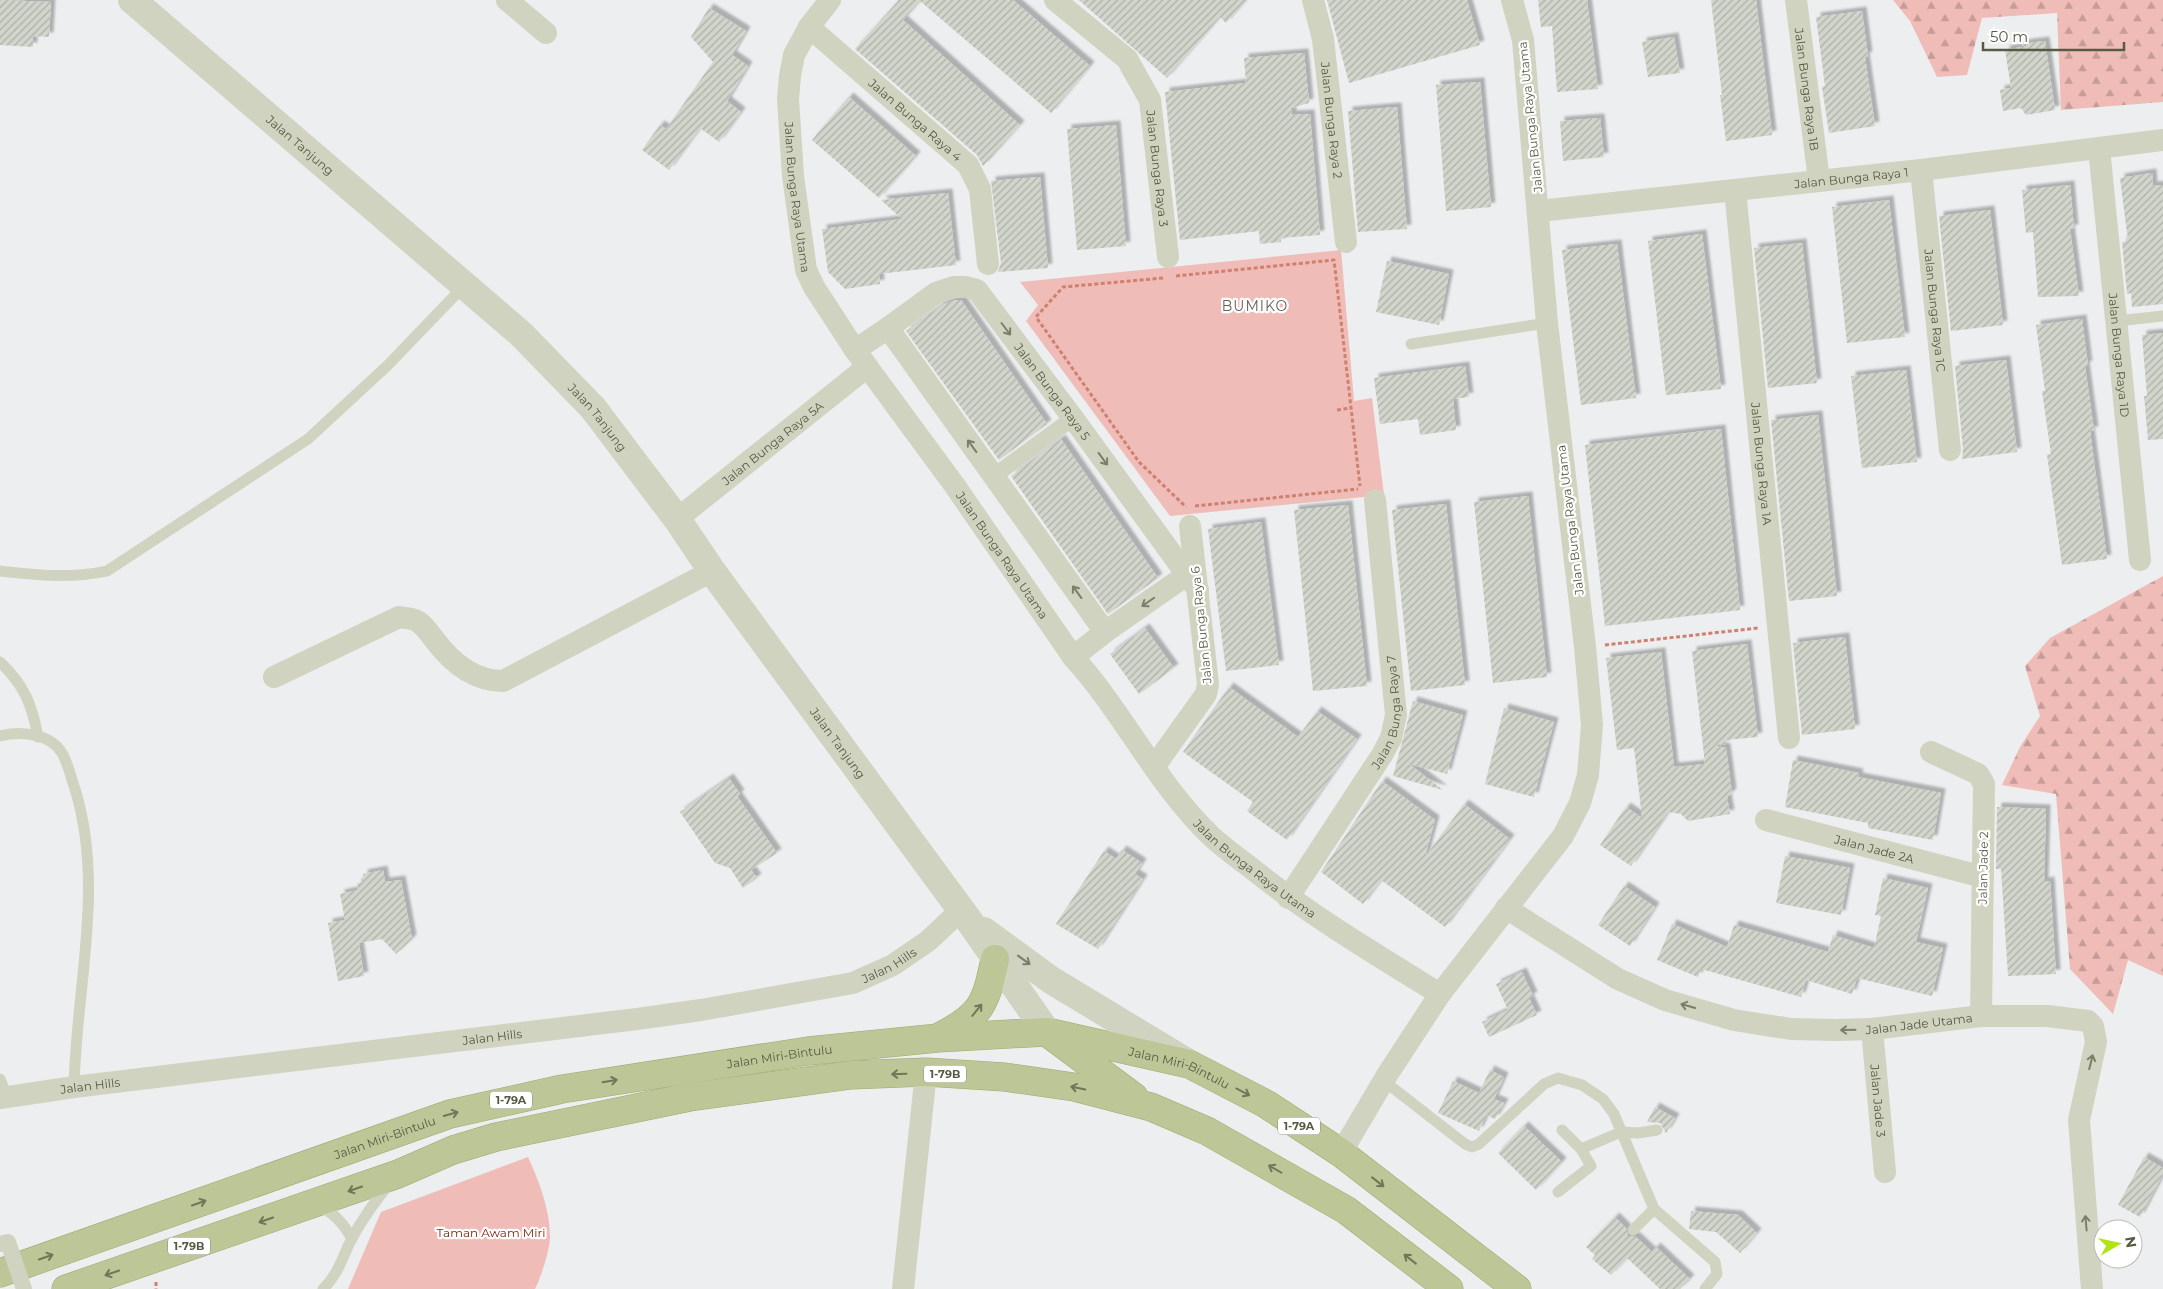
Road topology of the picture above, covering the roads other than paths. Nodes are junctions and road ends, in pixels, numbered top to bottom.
1 (507, 0) edge
2 (830, 0) edge
3 (1054, 0) edge
4 (1313, 0) edge
5 (1512, 0) edge
6 (1796, 0) edge
7 (146, 4) edge
8 (809, 27) junction
9 (546, 33) dead end
10 (2163, 140) edge
11 (2099, 148) junction
12 (1921, 170) junction
13 (1819, 180) junction
14 (1735, 190) junction
15 (1539, 211) junction
16 (1346, 242) dead end
17 (1168, 258) dead end
18 (988, 264) dead end
19 (464, 286) junction
20 (2163, 316) edge
21 (2117, 321) junction
22 (1548, 324) junction
23 (888, 328) junction
24 (1410, 344) dead end
25 (861, 358) junction
26 (1073, 418) junction
27 (1950, 450) dead end
28 (994, 476) junction
29 (1368, 494) road end
30 (678, 519) junction
31 (1190, 526) dead end
32 (2140, 560) dead end
33 (0, 571) edge
34 (712, 571) junction
35 (1193, 582) junction
36 (1105, 632) junction
37 (1073, 657) junction
38 (0, 662) edge
39 (274, 677) dead end
40 (0, 736) edge
41 (38, 737) junction
42 (1789, 738) dead end
43 (1931, 752) dead end
44 (1154, 767) junction
45 (1766, 820) dead end
46 (1983, 877) junction
47 (1288, 898) junction
48 (1506, 908) junction
49 (966, 916) junction
50 (995, 959) junction
51 (1440, 994) junction
52 (1981, 1016) junction
53 (1872, 1029) junction
54 (1047, 1032) junction
55 (938, 1038) junction
56 (1189, 1064) junction
57 (926, 1072) junction
58 (1384, 1081) junction
59 (74, 1087) junction
60 (2, 1091) edge
61 (1146, 1105) junction
62 (1562, 1130) dead end
63 (1656, 1130) dead end
64 (1621, 1132) junction
65 (1581, 1149) junction
66 (1341, 1153) junction
67 (1885, 1172) dead end
68 (398, 1174) junction
69 (1558, 1192) dead end
70 (312, 1204) junction
71 (1654, 1209) junction
72 (1634, 1230) dead end
73 (352, 1239) junction
74 (0, 1244) edge
75 (0, 1273) edge
76 (24, 1289) edge
77 (66, 1289) edge
78 (323, 1289) edge
79 (903, 1289) edge
80 (1449, 1289) edge
81 (1517, 1289) edge
82 (1705, 1289) edge
83 (2092, 1289) edge

1 - 9 street
2 - 8 street, Jalan Bunga Raya Utama
3 - 17 street, Jalan Bunga Raya 3
4 - 16 street, Jalan Bunga Raya 2
5 - 15 street, Jalan Bunga Raya Utama
6 - 13 street, Jalan Bunga Raya 1B
7 - 19 street, Jalan Tanjung
8 - 18 street, Jalan Bunga Raya 4
8 - 25 street, Jalan Bunga Raya Utama
10 - 11 street, Jalan Bunga Raya 1
11 - 12 street, Jalan Bunga Raya 1
11 - 21 street, Jalan Bunga Raya 1D
12 - 13 street, Jalan Bunga Raya 1
12 - 27 street, Jalan Bunga Raya 1C
13 - 14 street, Jalan Bunga Raya 1
14 - 15 street, Jalan Bunga Raya 1
14 - 42 street, Jalan Bunga Raya 1A
15 - 22 street, Jalan Bunga Raya Utama
19 - 30 street, Jalan Tanjung
19 - 33 lane
20 - 21 lane
21 - 32 street, Jalan Bunga Raya 1D
22 - 24 lane
22 - 48 street, Jalan Bunga Raya Utama
23 - 25 street, Jalan Bunga Raya 5
23 -> 26 street, Jalan Bunga Raya 5
28 -> 23 street
25 - 30 street, Jalan Bunga Raya 5A
25 - 37 street, Jalan Bunga Raya Utama
26 - 28 street
26 -> 35 street, Jalan Bunga Raya 5
36 -> 28 street
29 - 47 street, Jalan Bunga Raya 7
30 - 34 street, Jalan Tanjung
31 - 35 street, Jalan Bunga Raya 6
34 - 39 street
34 - 49 street, Jalan Tanjung
35 -> 36 street, Jalan Bunga Raya 6
35 - 44 street, Jalan Bunga Raya 6
36 - 37 street, Jalan Bunga Raya 6
37 - 44 street, Jalan Bunga Raya Utama
38 - 41 lane
40 - 41 lane
41 - 59 lane
43 - 46 street, Jalan Jade 2
44 - 47 street, Jalan Bunga Raya Utama
45 - 46 street, Jalan Jade 2A
46 - 52 street, Jalan Jade 2
47 - 51 street, Jalan Bunga Raya Utama
48 - 51 street, Jalan Bunga Raya Utama
53 -> 48 street, Jalan Jade Utama
49 - 50 street, Jalan Tanjung
49 -> 56 street, Jalan Tanjung
49 - 59 street, Jalan Hills
50 - 54 street, Jalan Tanjung
55 -> 50 highway
51 - 58 street, Jalan Bunga Raya Utama
52 - 53 street, Jalan Jade Utama
83 -> 52 street, Jalan Jade Utama
53 - 67 street, Jalan Jade 3
54 - 55 highway, Jalan Miri-Bintulu / 1-79A
54 - 56 highway, Jalan Miri-Bintulu / 1-79A
54 - 61 highway
75 -> 55 highway, Jalan Miri-Bintulu / 1-79A
56 -> 66 highway, Jalan Miri-Bintulu / 1-79A
61 -> 57 highway, 1-79B
57 -> 68 highway, 1-79B
57 - 79 street
58 - 64 lane
58 - 66 street, Jalan Bunga Raya Utama
59 - 60 street, Jalan Hills
80 -> 61 highway, 1-79B
62 - 65 lane
63 - 64 lane
64 - 65 lane
64 - 71 lane
65 - 69 lane
66 -> 81 highway, Jalan Miri-Bintulu / 1-79A
68 -> 70 highway, 1-79B
68 - 73 lane
70 - 73 lane
70 -> 77 highway, 1-79B
71 - 72 lane
71 - 82 lane
73 - 78 lane
74 - 76 street, bridge

